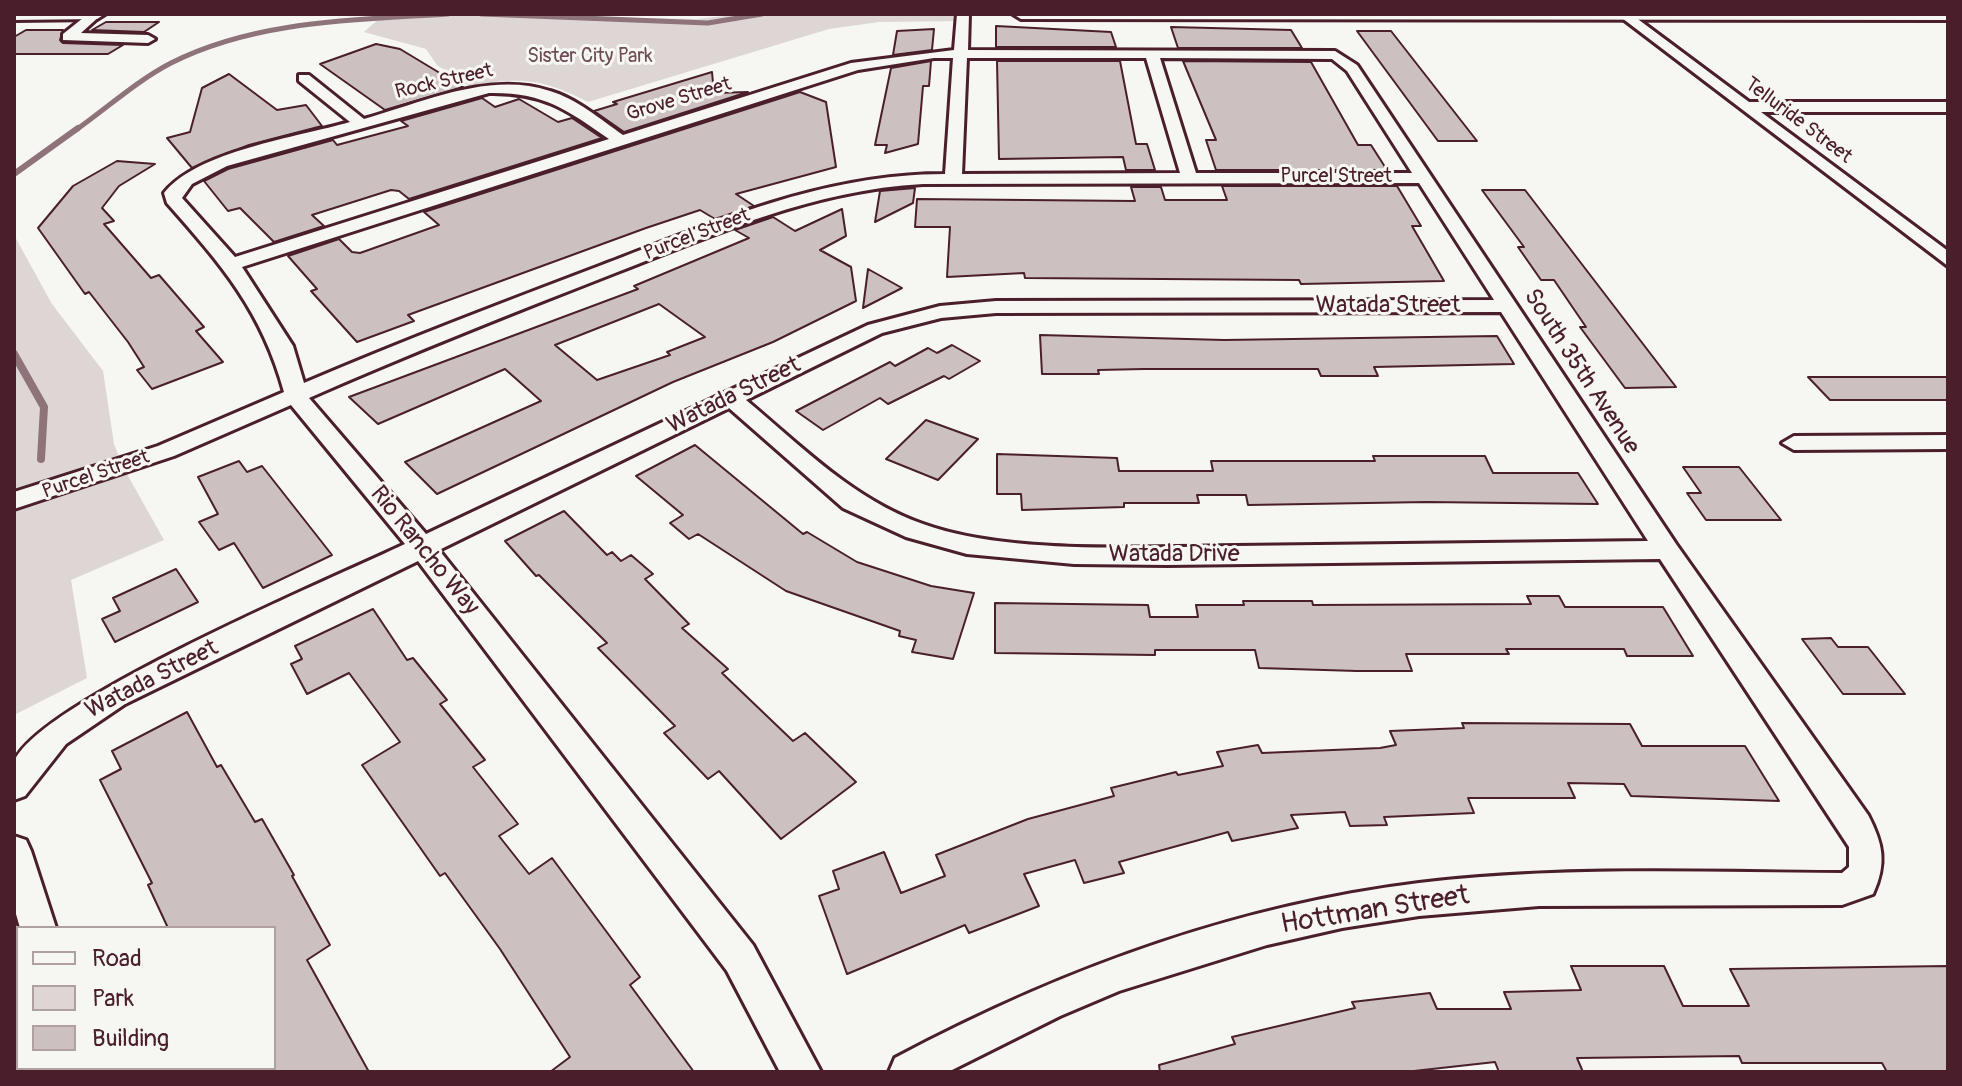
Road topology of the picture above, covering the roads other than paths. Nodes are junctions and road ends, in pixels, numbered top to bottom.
1 (96, 14) edge
2 (963, 14) edge
3 (1021, 14) edge
4 (1624, 14) edge
5 (14, 15) edge
6 (1948, 15) edge
7 (148, 39) dead end
8 (960, 54) junction
9 (1152, 55) junction
10 (304, 78) dead end
11 (1747, 107) junction
12 (1948, 107) edge
13 (360, 123) junction
14 (619, 139) junction
15 (1189, 177) junction
16 (953, 178) junction
17 (1422, 178) junction
18 (1948, 260) edge
19 (231, 264) junction
20 (1506, 306) junction
21 (729, 397) junction
22 (297, 398) junction
23 (1948, 442) edge
24 (1794, 443) dead end
25 (14, 501) edge
26 (423, 548) junction
27 (1667, 550) junction
28 (14, 786) edge
29 (14, 851) edge
30 (1864, 875) joint
31 (37, 926) edge
32 (801, 1072) edge
33 (909, 1072) edge

1 - 5 street
1 - 7 street
2 - 8 street
3 - 4 street
4 - 6 street
4 - 11 street, Telluride Street
8 - 9 street, Grove Street
8 - 14 street, Grove Street
8 - 16 street
9 - 15 street
9 - 17 street, South 35th Avenue
10 - 13 street
11 - 12 street
11 - 18 street, Telluride Street
13 - 14 street, Rock Street
13 - 19 street, Rio Rancho Way
14 - 19 street, Grove Street
15 - 16 street, Purcel Street
15 - 17 street, Purcel Street
16 - 22 street, Purcel Street
17 - 20 street, South 35th Avenue
19 - 22 street, Rio Rancho Way
20 - 21 street, Watada Street
20 - 27 street, South 35th Avenue
21 - 26 street, Watada Street
21 - 27 street, Watada Drive
22 - 25 street, Purcel Street
22 - 26 street, Rio Rancho Way
23 - 24 street
26 - 28 street, Watada Street
26 - 32 street, Rio Rancho Way
27 - 30 street, South 35th Avenue
29 - 31 street
30 - 33 street, Hottman Street

